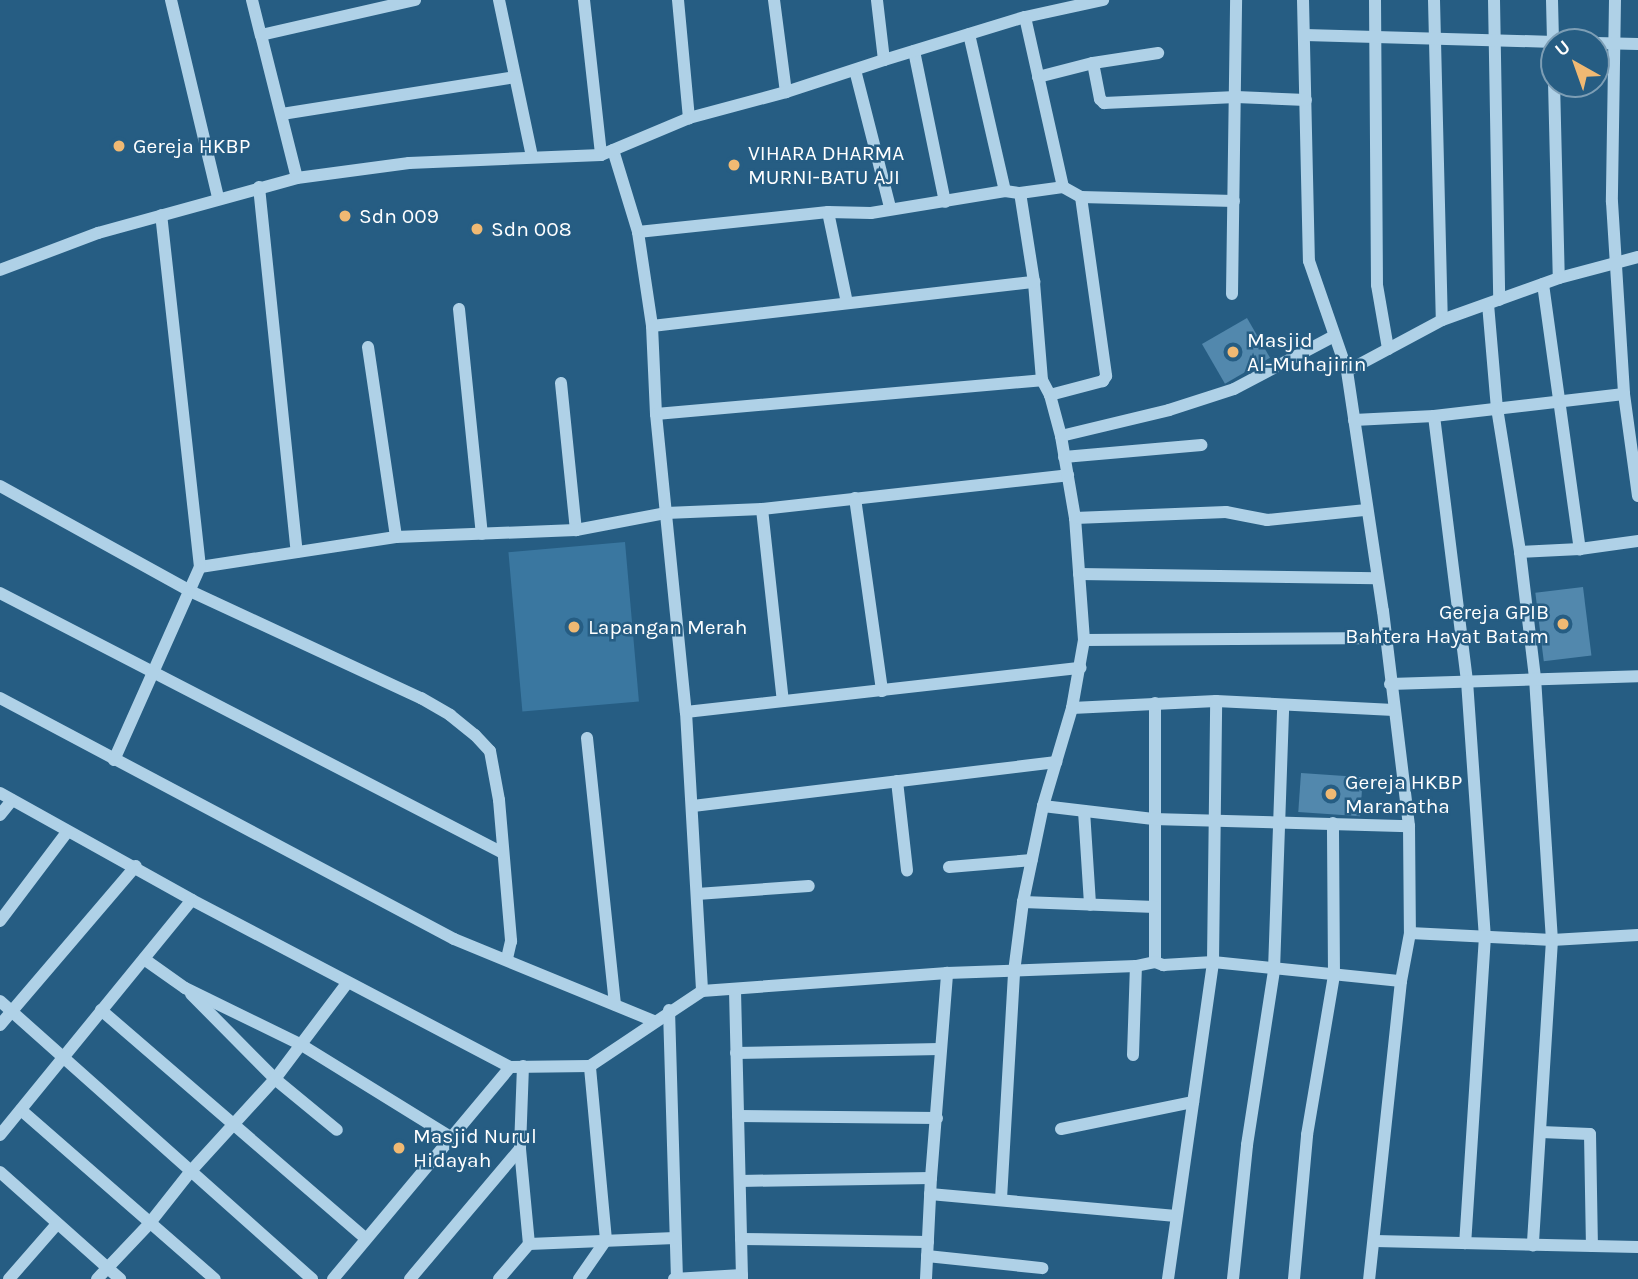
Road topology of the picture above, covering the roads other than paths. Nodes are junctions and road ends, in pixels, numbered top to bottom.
1 (171, 0) edge
2 (252, 0) edge
3 (415, 0) edge
4 (499, 0) edge
5 (584, 0) edge
6 (678, 0) edge
7 (774, 0) edge
8 (877, 0) edge
9 (1103, 0) edge
10 (1236, 0) edge
11 (1303, 0) edge
12 (1375, 0) edge
13 (1434, 0) edge
14 (1494, 0) edge
15 (1552, 0) edge
16 (1615, 0) edge
17 (1025, 17) junction
18 (1552, 28) edge
19 (969, 34) junction
20 (261, 35) junction
21 (1305, 35) junction
22 (1375, 37) junction
23 (1434, 39) junction
24 (1494, 40) junction
25 (1540, 42) edge
26 (1610, 44) edge
27 (1614, 44) junction
28 (1638, 44) edge
29 (914, 51) junction
30 (1158, 53) dead end
31 (884, 60) junction
32 (1093, 63) junction
33 (855, 69) junction
34 (1038, 77) junction
35 (516, 78) junction
36 (786, 92) junction
37 (1236, 97) junction
38 (1554, 98) edge
39 (1306, 100) junction
40 (282, 114) junction
41 (689, 118) junction
42 (607, 152) junction
43 (532, 157) junction
44 (297, 178) junction
45 (259, 187) junction
46 (1063, 187) junction
47 (1005, 191) junction
48 (1020, 194) junction
49 (1081, 197) junction
50 (218, 198) junction
51 (1234, 201) junction
52 (946, 202) junction
53 (890, 207) junction
54 (828, 212) junction
55 (161, 215) junction
56 (638, 232) junction
57 (1638, 257) edge
58 (1616, 263) junction
59 (0, 270) edge
60 (1559, 278) junction
61 (1034, 282) junction
62 (1543, 284) junction
63 (1232, 294) dead end
64 (1493, 302) junction
65 (847, 303) junction
66 (459, 309) dead end
67 (1442, 320) junction
68 (652, 326) junction
69 (1334, 336) junction
70 (368, 347) dead end
71 (1388, 349) junction
72 (1347, 371) junction
73 (1042, 380) junction
74 (561, 383) dead end
75 (1624, 394) junction
76 (1050, 395) junction
77 (1558, 401) junction
78 (1497, 408) junction
79 (656, 414) junction
80 (1434, 416) junction
81 (1354, 420) junction
82 (1061, 436) junction
83 (1201, 444) dead end
84 (1064, 457) junction
85 (1068, 475) junction
86 (0, 486) edge
87 (1638, 496) edge
88 (855, 498) junction
89 (762, 509) junction
90 (1366, 510) junction
91 (666, 513) junction
92 (1075, 519) junction
93 (576, 530) junction
94 (482, 534) junction
95 (397, 537) junction
96 (1638, 541) edge
97 (1580, 549) junction
98 (297, 552) junction
99 (1520, 552) junction
100 (200, 566) junction
101 (1079, 574) junction
102 (1377, 578) junction
103 (190, 591) junction
104 (0, 593) edge
105 (1385, 638) junction
106 (1084, 640) junction
107 (1081, 668) junction
108 (152, 674) junction
109 (1638, 676) edge
110 (1535, 678) junction
111 (1467, 681) junction
112 (1390, 684) junction
113 (882, 691) junction
114 (0, 698) edge
115 (783, 701) junction
116 (1216, 701) junction
117 (1155, 703) junction
118 (1283, 706) junction
119 (1072, 708) junction
120 (1394, 710) junction
121 (687, 712) junction
122 (587, 738) dead end
123 (114, 760) junction
124 (1056, 762) junction
125 (897, 781) junction
126 (0, 793) edge
127 (12, 800) junction
128 (1044, 806) junction
129 (693, 807) junction
130 (1084, 811) junction
131 (0, 816) edge
132 (1153, 819) junction
133 (1215, 822) junction
134 (1333, 822) junction
135 (1277, 824) junction
136 (1409, 826) junction
137 (67, 832) junction
138 (501, 852) junction
139 (1032, 860) junction
140 (136, 866) junction
141 (949, 867) dead end
142 (907, 870) dead end
143 (809, 886) dead end
144 (697, 894) junction
145 (192, 900) junction
146 (1023, 902) junction
147 (1090, 905) junction
148 (1155, 907) junction
149 (0, 921) edge
150 (1410, 933) junction
151 (1638, 935) edge
152 (1485, 936) junction
153 (1552, 940) junction
154 (144, 959) junction
155 (506, 959) junction
156 (1155, 962) junction
157 (1213, 962) junction
158 (1136, 966) junction
159 (1274, 970) junction
160 (1014, 972) junction
161 (947, 973) junction
162 (1334, 975) junction
163 (1401, 981) junction
164 (347, 983) junction
165 (185, 988) junction
166 (702, 991) junction
167 (735, 991) junction
168 (0, 1001) edge
169 (615, 1005) junction
170 (101, 1010) junction
171 (669, 1010) junction
172 (12, 1011) junction
173 (654, 1021) junction
174 (0, 1025) edge
175 (300, 1044) junction
176 (940, 1049) junction
177 (736, 1053) junction
178 (62, 1055) junction
179 (1133, 1055) dead end
180 (517, 1066) junction
181 (590, 1066) junction
182 (275, 1079) junction
183 (1193, 1102) junction
184 (21, 1110) junction
185 (738, 1116) junction
186 (937, 1118) junction
187 (232, 1125) junction
188 (1061, 1129) dead end
189 (337, 1130) dead end
190 (1541, 1132) junction
191 (0, 1135) edge
192 (452, 1138) junction
193 (520, 1149) junction
194 (190, 1172) junction
195 (931, 1178) junction
196 (3, 1181) edge
197 (740, 1181) junction
198 (929, 1194) junction
199 (1001, 1199) junction
200 (1175, 1216) junction
201 (57, 1224) junction
202 (149, 1224) junction
203 (675, 1237) junction
204 (366, 1239) junction
205 (741, 1239) junction
206 (606, 1240) junction
207 (1375, 1241) junction
208 (928, 1242) junction
209 (1465, 1243) junction
210 (529, 1244) junction
211 (1533, 1245) junction
212 (1592, 1246) junction
213 (1638, 1247) edge
214 (927, 1256) junction
215 (107, 1268) junction
216 (1042, 1268) dead end
217 (742, 1277) edge
218 (9, 1279) edge
219 (97, 1279) edge
220 (120, 1279) edge
221 (215, 1279) edge
222 (312, 1279) edge
223 (333, 1279) edge
224 (410, 1279) edge
225 (499, 1279) edge
226 (579, 1279) edge
227 (676, 1279) edge
228 (926, 1279) edge
229 (1168, 1279) edge
230 (1233, 1279) edge
231 (1294, 1279) edge
232 (1369, 1279) edge

1 - 50 street
2 - 20 street
3 - 20 street
4 - 35 street
5 - 42 street
6 - 41 street
7 - 36 street
8 - 31 street
9 - 17 street
10 - 37 street
11 - 21 street
12 - 22 street
13 - 23 street
14 - 24 street
15 - 18 street
16 - 27 street
17 - 19 street
17 - 34 street
19 - 29 street
19 - 47 street
20 - 40 street
21 - 22 street
21 - 39 street
22 - 23 street
22 - 71 street
23 - 24 street
23 - 67 street
24 - 25 street
24 - 64 street
26 - 27 street
27 - 28 street
27 - 58 street
29 - 31 street
29 - 52 street
30 - 32 street
31 - 33 street
32 - 34 street
32 - 37 street
33 - 36 street
33 - 53 street
34 - 46 street
35 - 40 street
35 - 43 street
36 - 41 street
37 - 39 street
37 - 51 street
38 - 60 street
39 - 69 street
40 - 44 street
41 - 42 street
42 - 43 street
42 - 56 street
43 - 44 street
44 - 45 street
45 - 50 street
45 - 98 street
46 - 48 street
46 - 49 street
47 - 48 street
47 - 52 street
48 - 61 street
49 - 51 street
49 - 76 street
50 - 55 street
51 - 63 street
52 - 53 street
53 - 54 street
54 - 56 street
54 - 65 street
55 - 59 street
55 - 100 street
56 - 68 street
57 - 58 street
58 - 60 street
58 - 75 street
60 - 62 street
61 - 65 street
61 - 73 street
62 - 64 street
62 - 77 street
64 - 67 street
64 - 78 street
65 - 68 street
66 - 94 street
67 - 71 street
68 - 79 street
69 - 72 street
69 - 82 street
70 - 95 street
71 - 72 street
72 - 81 street
73 - 76 street
73 - 79 street
74 - 93 street
75 - 77 street
75 - 87 street
76 - 82 street
77 - 78 street
77 - 97 street
78 - 80 street
78 - 99 street
79 - 91 street
80 - 81 street
80 - 111 street
81 - 90 street
82 - 84 street
83 - 84 street
84 - 85 street
85 - 88 street
85 - 92 street
86 - 103 street
88 - 89 street
88 - 113 street
89 - 91 street
89 - 115 street
90 - 92 street
90 - 102 street
91 - 93 street
91 - 121 street
92 - 101 street
93 - 94 street
94 - 95 street
95 - 98 street
96 - 97 street
97 - 99 street
98 - 100 street
99 - 110 street
100 - 103 street
101 - 102 street
101 - 106 street
102 - 105 street
103 - 108 street
103 - 138 street
104 - 108 street
105 - 106 street
105 - 112 street
106 - 107 street
107 - 113 street
107 - 119 street
108 - 123 street
108 - 138 street
109 - 110 street
110 - 111 street
110 - 153 street
111 - 112 street
111 - 152 street
112 - 120 street
113 - 115 street
114 - 123 street
115 - 121 street
116 - 117 street
116 - 118 street
116 - 133 street
117 - 119 street
117 - 132 street
118 - 120 street
118 - 135 street
119 - 124 street
120 - 136 street
121 - 129 street
122 - 169 street
123 - 155 street
124 - 125 street
124 - 128 street
125 - 129 street
125 - 142 street
126 - 127 street
127 - 131 street
127 - 137 street
128 - 130 street
128 - 139 street
129 - 144 street
130 - 132 street
130 - 147 street
132 - 133 street
132 - 148 street
133 - 135 street
133 - 157 street
134 - 135 street
134 - 136 street
134 - 162 street
135 - 159 street
136 - 150 street
137 - 140 street
137 - 149 street
138 - 155 street
139 - 141 street
139 - 146 street
140 - 145 street
140 - 172 street
143 - 144 street
144 - 166 street
145 - 154 street
145 - 164 street
146 - 147 street
146 - 160 street
147 - 148 street
148 - 156 street
150 - 152 street
150 - 163 street
151 - 153 street
152 - 153 street
152 - 209 street
153 - 190 street
154 - 165 street
154 - 170 street
155 - 169 street
156 - 157 street
156 - 158 street
157 - 159 street
157 - 183 street
158 - 160 street
158 - 179 street
159 - 162 street
159 - 230 street
160 - 161 street
160 - 199 street
161 - 167 street
161 - 176 street
162 - 163 street
162 - 231 street
163 - 207 street
164 - 175 street
164 - 180 street
165 - 175 street
165 - 182 street
166 - 167 street
166 - 171 street
167 - 177 street
168 - 172 street
169 - 173 street
170 - 178 street
170 - 187 street
171 - 173 street
171 - 203 street
172 - 174 street
172 - 178 street
173 - 181 street
175 - 182 street
175 - 192 street
176 - 177 street
176 - 186 street
177 - 185 street
178 - 184 street
178 - 194 street
180 - 181 street
180 - 192 street
180 - 193 street
181 - 206 street
182 - 187 street
182 - 189 street
183 - 188 street
183 - 200 street
184 - 191 street
184 - 202 street
185 - 186 street
185 - 197 street
186 - 195 street
187 - 194 street
187 - 204 street
190 - 211 street
190 - 212 street
192 - 204 street
193 - 210 street
193 - 224 street
194 - 202 street
194 - 222 street
195 - 197 street
195 - 198 street
196 - 201 street
197 - 205 street
198 - 199 street
198 - 208 street
199 - 200 street
200 - 229 street
201 - 215 street
201 - 218 street
202 - 215 street
202 - 221 street
203 - 206 street
203 - 227 street
204 - 223 street
205 - 208 street
205 - 217 street
206 - 210 street
206 - 226 street
207 - 209 street
207 - 232 street
208 - 214 street
209 - 211 street
210 - 225 street
211 - 212 street
212 - 213 street
214 - 216 street
214 - 228 street
215 - 219 street
215 - 220 street
217 - 227 street

